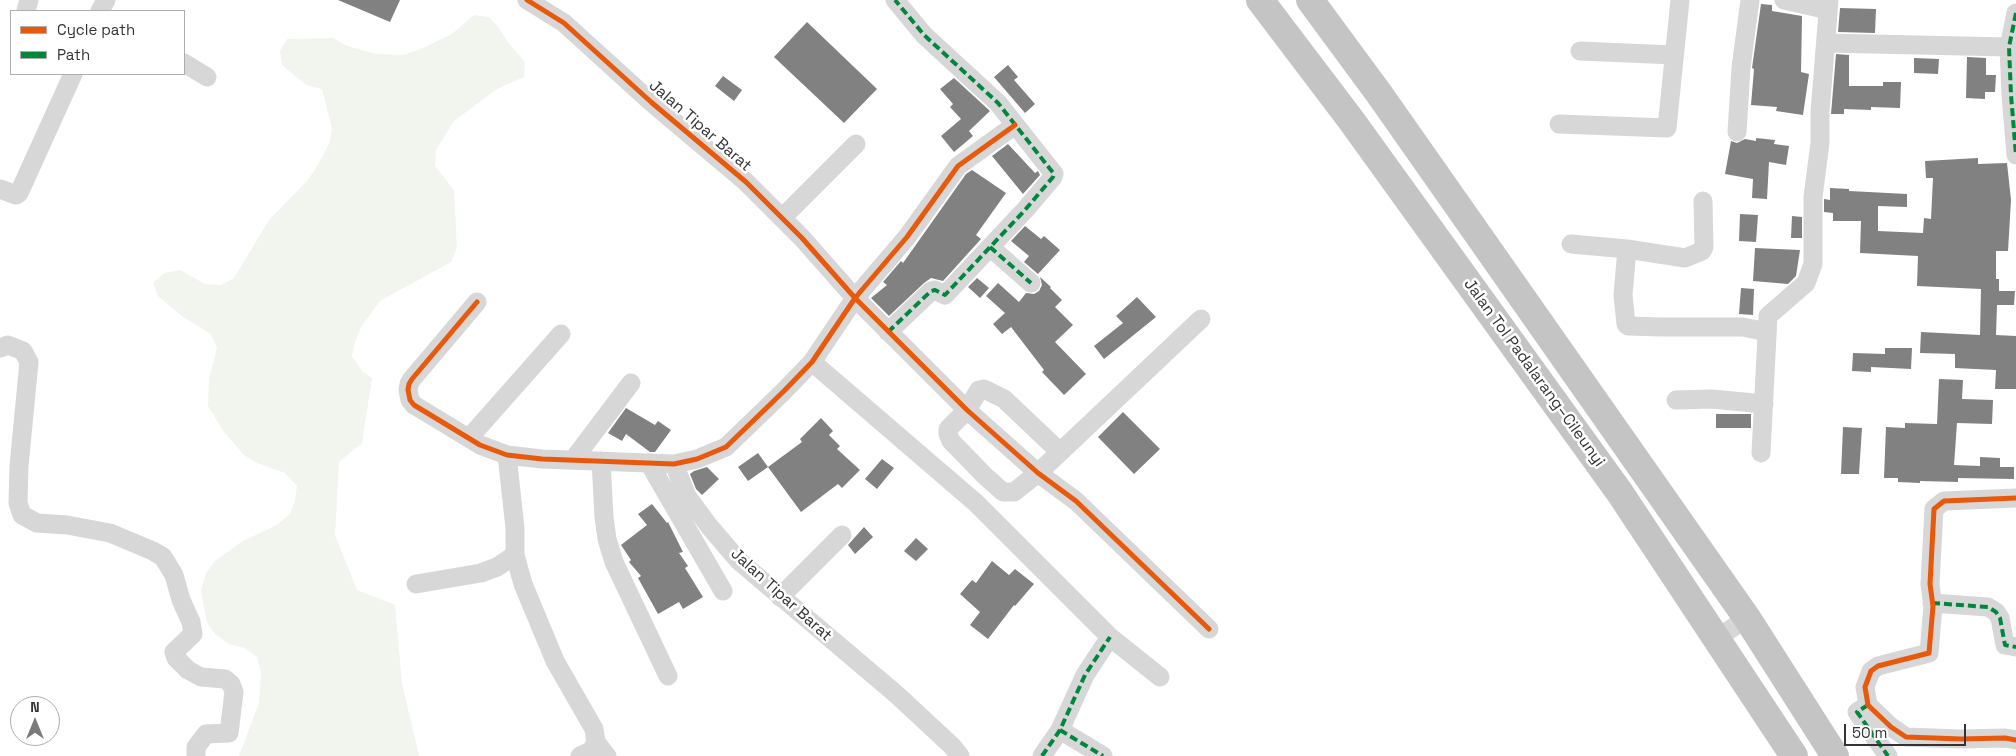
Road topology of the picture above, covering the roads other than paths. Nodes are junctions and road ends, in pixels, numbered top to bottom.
1 (527, 0) edge
2 (895, 0) edge
3 (1260, 0) edge
4 (1310, 0) edge
5 (1680, 0) edge
6 (1750, 0) edge
7 (1784, 0) edge
8 (1829, 5) edge
9 (2016, 13) edge
10 (1826, 43) junction
11 (2009, 47) junction
12 (1580, 51) dead end
13 (1674, 55) junction
14 (185, 64) edge
15 (72, 75) edge
16 (207, 77) dead end
17 (1558, 124) dead end
18 (1015, 125) junction
19 (1738, 132) dead end
20 (856, 144) dead end
21 (2016, 155) edge
22 (0, 190) edge
23 (1703, 201) dead end
24 (782, 218) junction
25 (1571, 244) dead end
26 (990, 247) junction
27 (1627, 250) junction
28 (1031, 283) dead end
29 (856, 298) junction
30 (477, 302) dead end
31 (1201, 320) dead end
32 (888, 332) junction
33 (1767, 332) junction
34 (561, 334) dead end
35 (0, 348) edge
36 (812, 362) junction
37 (631, 383) dead end
38 (1676, 400) dead end
39 (1764, 404) junction
40 (967, 410) junction
41 (469, 438) junction
42 (1060, 452) junction
43 (1761, 453) dead end
44 (507, 455) junction
45 (573, 460) junction
46 (601, 461) junction
47 (649, 464) junction
48 (674, 464) junction
49 (1038, 473) junction
50 (2016, 498) edge
51 (842, 535) dead end
52 (515, 555) junction
53 (416, 584) dead end
54 (723, 591) dead end
55 (780, 597) junction
56 (1932, 603) junction
57 (1747, 618) junction
58 (1209, 629) dead end
59 (1110, 637) junction
60 (1716, 639) junction
61 (2016, 647) edge
62 (668, 676) dead end
63 (1160, 677) dead end
64 (1868, 704) junction
65 (1060, 730) junction
66 (2016, 740) edge
67 (601, 749) edge
68 (196, 756) edge
69 (580, 756) edge
70 (960, 756) edge
71 (1042, 756) edge
72 (1103, 756) edge
73 (1794, 756) edge
74 (1835, 756) edge
75 (1888, 756) edge

1 - 24 street, Jalan Tipar Barat
2 - 18 street
3 - 60 highway, Jalan Tol Padalarang–Cileunyi
4 - 57 highway, Jalan Tol Padalarang–Cileunyi
5 - 13 street
6 - 19 street
7 - 8 street
8 - 10 street
9 - 11 street
10 - 11 street
10 - 33 street
11 - 21 street
12 - 13 street
13 - 17 street
14 - 16 street
15 - 22 street
18 - 26 street
18 - 29 street
20 - 24 street
23 - 27 street
24 - 29 street, Jalan Tipar Barat
25 - 27 street
26 - 28 street
26 - 32 street
27 - 33 street
29 - 32 street, Jalan Tipar Barat
29 - 36 street
30 - 41 street
31 - 42 street
32 - 40 street, Jalan Tipar Barat
33 - 39 street
34 - 41 street
35 - 68 street
36 - 48 street
36 - 59 street
37 - 45 street
38 - 39 street
39 - 43 street
40 - 42 street
40 - 49 street, Jalan Tipar Barat
40 - 49 street
41 - 44 street
42 - 49 street
44 - 45 street
44 - 52 street
45 - 46 street
46 - 47 street
46 - 62 street
47 - 48 street
47 - 54 street
48 - 55 street, Jalan Tipar Barat
49 - 58 street, Jalan Tipar Barat
50 - 56 street
51 - 55 street
52 - 53 street
52 - 67 street
55 - 70 street, Jalan Tipar Barat
56 - 61 street
56 - 64 street
57 - 60 street
57 - 74 highway, Jalan Tol Padalarang–Cileunyi
59 - 63 street
59 - 65 street
60 - 73 highway, Jalan Tol Padalarang–Cileunyi
64 - 66 street
64 - 75 street
65 - 71 street
65 - 72 street
67 - 69 street

